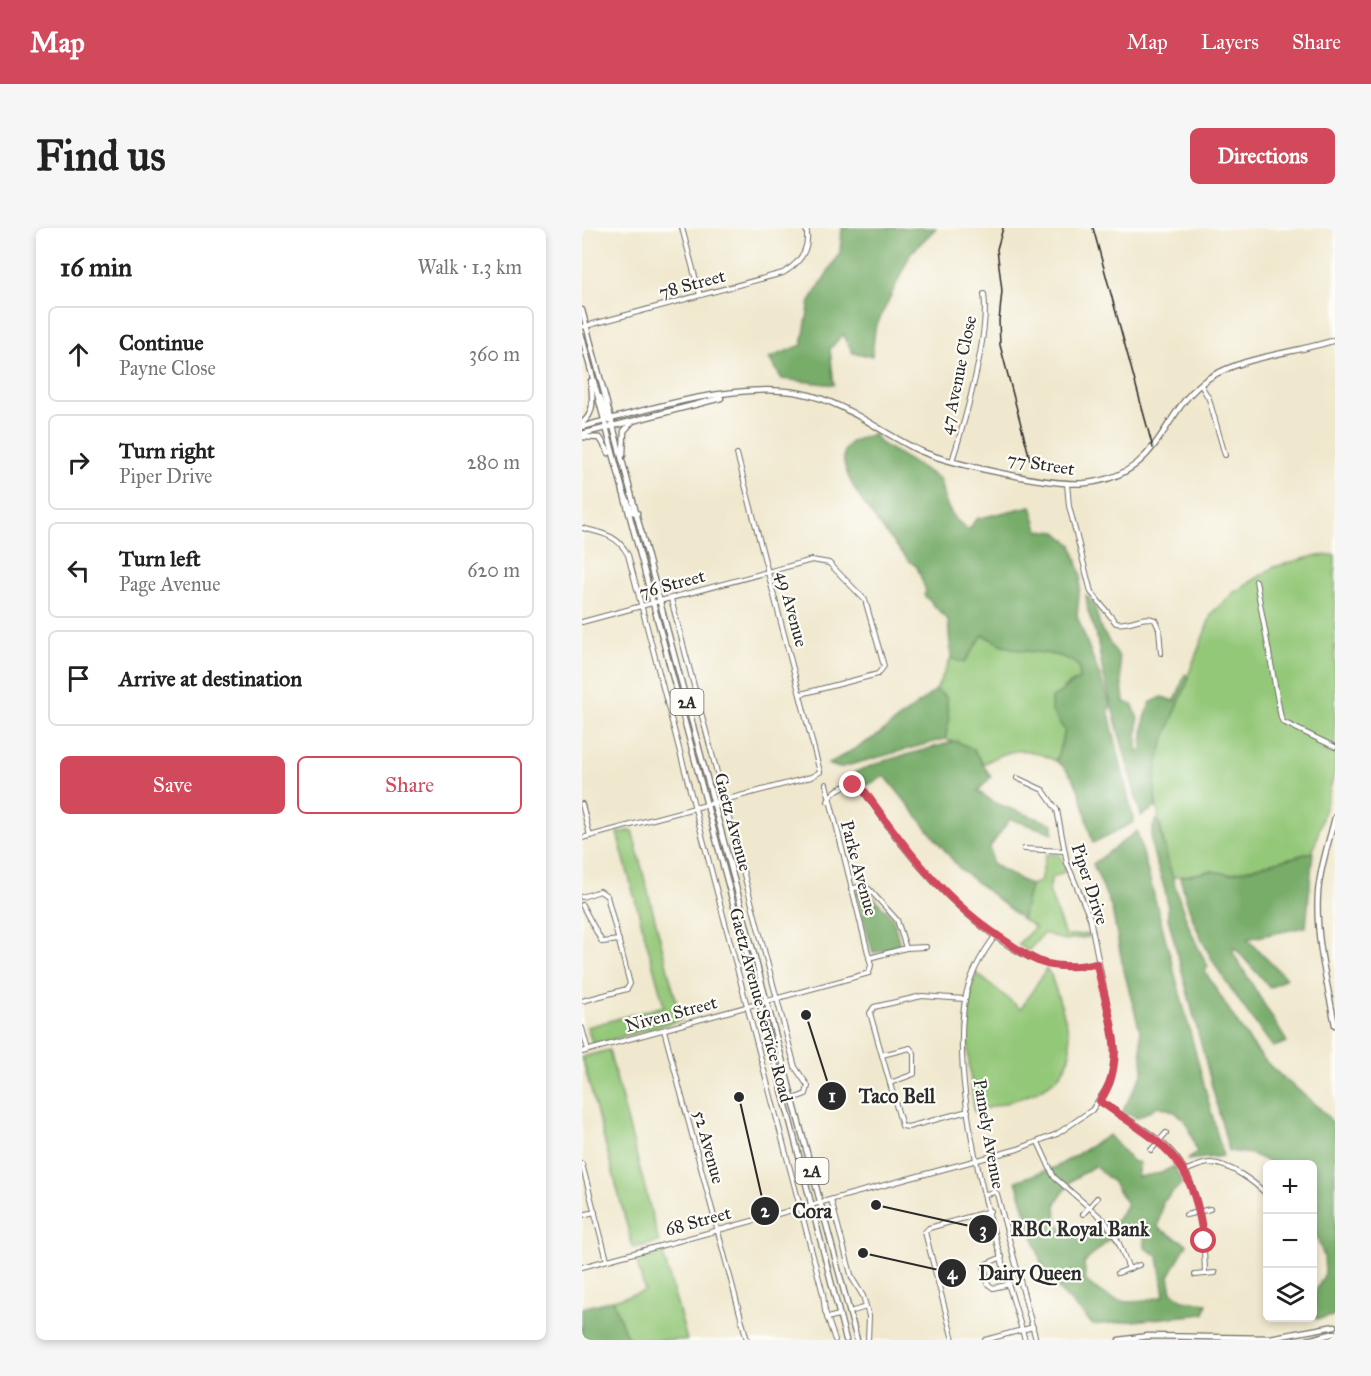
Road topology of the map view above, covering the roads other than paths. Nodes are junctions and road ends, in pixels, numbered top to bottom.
1 (682, 228) edge
2 (806, 228) edge
3 (984, 294) dead end
4 (700, 295) junction
5 (582, 310) edge
6 (584, 327) edge
7 (582, 338) edge
8 (1334, 340) edge
9 (591, 372) junction
10 (1201, 385) junction
11 (747, 393) junction
12 (636, 419) junction
13 (608, 420) junction
14 (582, 425) edge
15 (613, 425) junction
16 (605, 428) junction
17 (582, 435) edge
18 (737, 454) dead end
19 (1226, 455) dead end
20 (952, 461) junction
21 (614, 464) junction
22 (623, 464) junction
23 (1067, 484) junction
24 (620, 486) junction
25 (637, 513) junction
26 (582, 528) edge
27 (768, 572) junction
28 (1256, 581) dead end
29 (671, 599) junction
30 (661, 602) junction
31 (652, 604) junction
32 (641, 607) junction
33 (582, 622) edge
34 (1161, 653) dead end
35 (801, 694) junction
36 (1335, 747) edge
37 (1017, 778) dead end
38 (826, 784) dead end
39 (725, 800) junction
40 (828, 801) junction
41 (714, 803) junction
42 (582, 804) edge
43 (706, 805) junction
44 (695, 808) junction
45 (1335, 817) edge
46 (590, 836) junction
47 (582, 838) edge
48 (1024, 849) dead end
49 (1064, 851) junction
50 (851, 889) junction
51 (582, 897) edge
52 (582, 905) edge
53 (996, 935) junction
54 (619, 940) junction
55 (926, 947) dead end
56 (906, 948) junction
57 (869, 958) junction
58 (1097, 964) junction
59 (778, 999) junction
60 (965, 999) junction
61 (582, 1001) edge
62 (767, 1002) junction
63 (760, 1004) junction
64 (748, 1008) junction
65 (1335, 1025) edge
66 (582, 1028) edge
67 (664, 1030) junction
68 (588, 1050) junction
69 (582, 1052) edge
70 (882, 1055) junction
71 (890, 1083) junction
72 (793, 1099) junction
73 (1100, 1101) junction
74 (968, 1111) junction
75 (1166, 1133) dead end
76 (1159, 1141) junction
77 (1038, 1142) junction
78 (1151, 1150) dead end
79 (977, 1160) junction
80 (582, 1164) edge
81 (1184, 1171) junction
82 (1263, 1192) edge
83 (986, 1194) junction
84 (1097, 1198) dead end
85 (831, 1200) junction
86 (820, 1203) junction
87 (813, 1205) junction
88 (1090, 1206) junction
89 (800, 1208) junction
90 (1210, 1209) dead end
91 (990, 1211) junction
92 (595, 1212) junction
93 (1199, 1212) junction
94 (1083, 1214) dead end
95 (582, 1215) edge
96 (1186, 1215) dead end
97 (717, 1230) junction
98 (1003, 1257) junction
99 (608, 1260) junction
100 (1139, 1265) dead end
101 (582, 1267) edge
102 (1129, 1269) junction
103 (1118, 1272) dead end
104 (1215, 1273) dead end
105 (1205, 1274) junction
106 (1196, 1275) dead end
107 (1010, 1284) junction
108 (866, 1307) junction
109 (850, 1312) junction
110 (840, 1315) junction
111 (827, 1318) junction
112 (1335, 1326) edge
113 (1033, 1327) junction
114 (1022, 1330) junction
115 (1335, 1333) edge
116 (747, 1340) edge
117 (835, 1340) edge
118 (846, 1340) edge
119 (857, 1340) edge
120 (868, 1340) edge
121 (953, 1340) edge
122 (985, 1340) edge
123 (1025, 1340) edge
124 (1036, 1340) edge
125 (1119, 1340) edge
126 (1308, 1340) edge

1 - 4 street
2 - 4 street, 78 Street
3 - 20 street, 47 Avenue Close
4 - 6 street, 78 Street
5 - 6 main road, Gaetz Avenue / 2A
6 - 13 main road, Gaetz Avenue / 2A
7 - 9 main road, Gaetz Avenue / 2A
8 - 10 main road, 77 Street
9 - 13 main road, Gaetz Avenue / 2A
9 - 14 main road
10 - 19 street
10 - 23 main road, 77 Street
11 - 12 main road, 77 Street
11 - 13 main road, 77 Street
11 - 20 main road, 77 Street
12 - 15 main road, 77 Street
12 - 22 main road
13 - 14 main road, 77 Street
13 - 15 main road, Gaetz Avenue / 2A
13 - 16 main road, Gaetz Avenue / 2A
15 - 16 main road, 77 Street
15 - 22 main road, Gaetz Avenue / 2A
16 - 17 main road, 77 Street
16 - 21 main road, Gaetz Avenue / 2A
17 - 21 main road
18 - 27 street, 49 Avenue
20 - 23 main road, 77 Street
21 - 24 main road, Gaetz Avenue / 2A
22 - 25 main road, Gaetz Avenue / 2A
23 - 34 street
24 - 25 main road
24 - 31 main road, Gaetz Avenue / 2A
25 - 30 main road, Gaetz Avenue / 2A
26 - 32 street
27 - 29 street, 76 Street
27 - 35 street, 49 Avenue
27 - 35 street, 76 Street
28 - 36 street
29 - 30 street, 76 Street
29 - 39 street, Gaetz Avenue Service Road
30 - 31 street, 76 Street
30 - 41 main road, Gaetz Avenue / 2A
31 - 32 street, 76 Street
31 - 43 main road, Gaetz Avenue / 2A
32 - 33 street, 76 Street
32 - 44 street, Gaetz Avenue Service Road
35 - 39 street, 49 Avenue
37 - 49 street, Piper Drive
38 - 40 street, Parke Avenue
39 - 41 street
39 - 59 street, Gaetz Avenue Service Road
40 - 50 street, Parke Avenue
40 - 53 street
41 - 43 street
41 - 62 main road, Gaetz Avenue / 2A
42 - 46 street
43 - 44 street
43 - 63 main road, Gaetz Avenue / 2A
44 - 46 street
44 - 64 street, Gaetz Avenue Service Road
45 - 65 main road
46 - 47 street
48 - 49 street
49 - 58 street, Piper Drive
50 - 56 street
50 - 57 street, Parke Avenue
51 - 54 street
52 - 54 street
53 - 58 street
53 - 60 street, Pamely Avenue
54 - 61 street
55 - 56 street
56 - 57 street
57 - 59 street, Niven Street
58 - 73 street, Piper Drive
59 - 62 street, Niven Street
59 - 72 street, Gaetz Avenue Service Road
60 - 70 street
60 - 74 street, Pamely Avenue
62 - 63 street, Niven Street
62 - 72 main road, Gaetz Avenue / 2A
63 - 64 street, Niven Street
63 - 87 main road, Gaetz Avenue / 2A
64 - 67 street, Niven Street
64 - 89 street, Gaetz Avenue Service Road
66 - 68 street
67 - 68 street, Niven Street
67 - 97 street, 52 Avenue
68 - 69 street, Niven Street
70 - 71 street
70 - 71 street
71 - 74 street
72 - 86 main road, Gaetz Avenue / 2A
73 - 76 street
73 - 77 street, Piper Drive
74 - 79 street, Pamely Avenue
75 - 76 street
76 - 78 street
76 - 81 street
77 - 79 street, Piper Drive
77 - 88 street
79 - 83 street, Pamely Avenue
79 - 85 street, Piper Drive
80 - 92 street
81 - 82 street
81 - 93 street
83 - 91 street, Pamely Avenue
83 - 113 street
84 - 88 street
85 - 86 street, Piper Drive
85 - 108 street
86 - 87 street, Piper Drive
86 - 109 main road, Gaetz Avenue / 2A
87 - 89 street, 68 Street
87 - 110 main road, Gaetz Avenue / 2A
88 - 94 street
88 - 102 street
89 - 97 street, 68 Street
89 - 111 street, Gaetz Avenue Service Road
90 - 93 street
91 - 98 street, Pamely Avenue
91 - 121 street
92 - 95 street
92 - 99 street
93 - 96 street
93 - 105 street
97 - 99 street, 68 Street
97 - 116 street, 52 Avenue
98 - 107 street, Pamely Avenue
98 - 107 street
99 - 101 street, 68 Street
100 - 102 street
102 - 103 street
104 - 105 street
105 - 106 street
107 - 114 street, Pamely Avenue
108 - 109 street
108 - 120 street
109 - 119 main road, Gaetz Avenue / 2A
110 - 111 street
110 - 118 main road, Gaetz Avenue / 2A
111 - 117 street, Gaetz Avenue Service Road
112 - 125 main road
113 - 114 street
113 - 124 street
114 - 122 street
114 - 123 street, Pamely Avenue
115 - 126 main road

